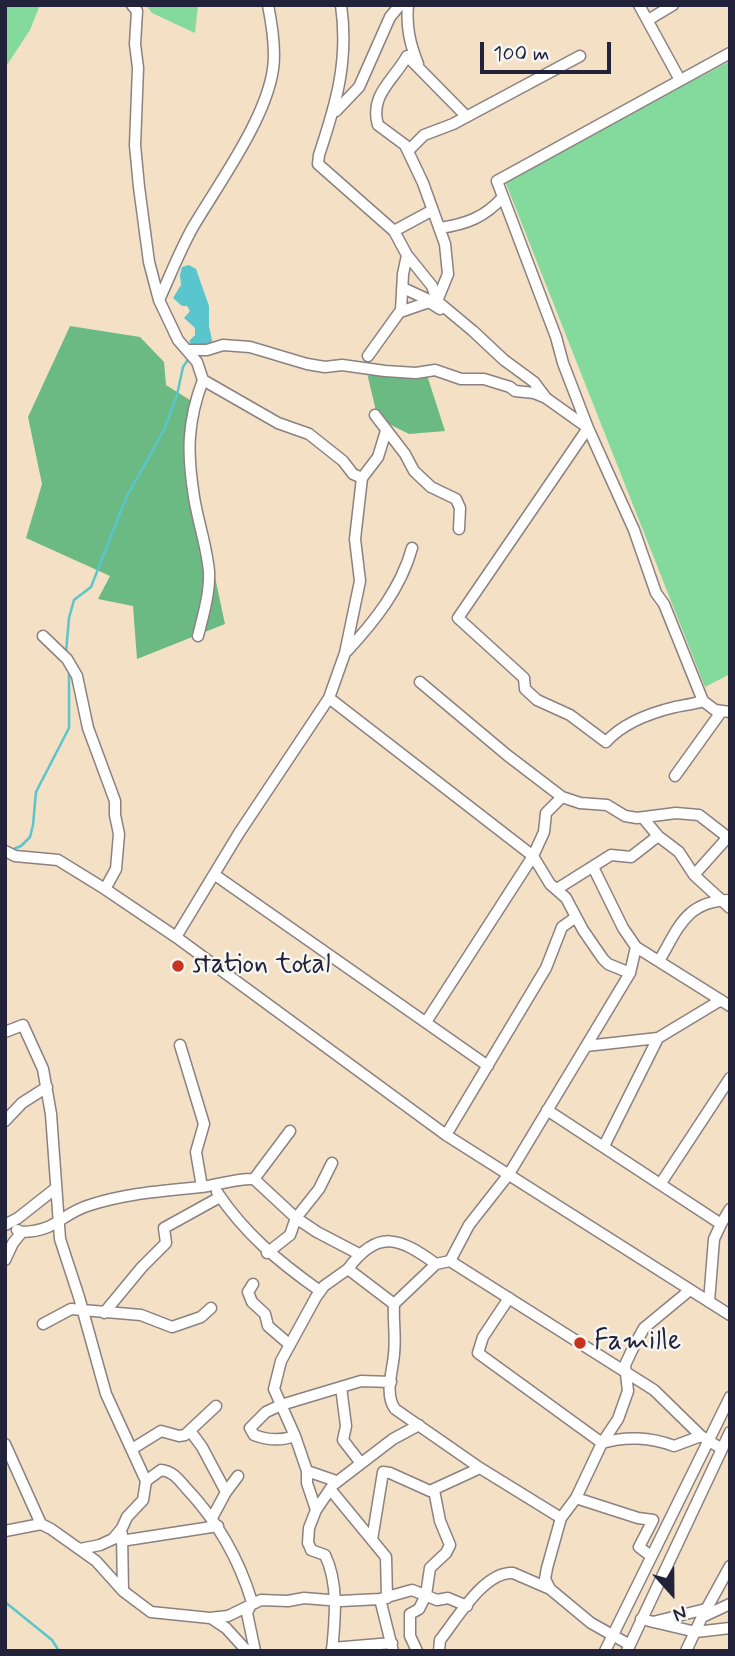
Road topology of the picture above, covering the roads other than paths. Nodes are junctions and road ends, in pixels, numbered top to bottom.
1 (132, 5) edge
2 (268, 5) edge
3 (341, 5) edge
4 (400, 5) edge
5 (408, 5) edge
6 (639, 5) edge
7 (673, 5) edge
8 (648, 20) junction
9 (730, 53) edge
10 (580, 56) dead end
11 (419, 68) junction
12 (680, 80) junction
13 (332, 116) junction
14 (466, 116) junction
15 (408, 151) junction
16 (503, 197) junction
17 (431, 211) junction
18 (439, 228) junction
19 (394, 231) junction
20 (407, 255) junction
21 (403, 288) junction
22 (159, 300) junction
23 (434, 301) junction
24 (400, 312) junction
25 (187, 350) junction
26 (368, 356) dead end
27 (203, 380) junction
28 (546, 398) junction
29 (375, 415) dead end
30 (588, 428) junction
31 (386, 431) junction
32 (362, 478) junction
33 (459, 529) dead end
34 (412, 548) dead end
35 (43, 636) dead end
36 (198, 636) dead end
37 (345, 653) junction
38 (420, 682) dead end
39 (329, 698) junction
40 (703, 701) junction
41 (726, 712) edge
42 (675, 776) dead end
43 (562, 797) junction
44 (644, 819) junction
45 (658, 835) junction
46 (729, 838) edge
47 (5, 851) edge
48 (533, 856) junction
49 (593, 867) junction
50 (215, 875) junction
51 (694, 876) junction
52 (105, 889) junction
53 (556, 889) junction
54 (724, 900) edge
55 (730, 908) edge
56 (576, 917) junction
57 (176, 937) junction
58 (636, 947) junction
59 (659, 961) junction
60 (630, 973) junction
61 (725, 1003) edge
62 (426, 1022) junction
63 (5, 1032) edge
64 (658, 1038) junction
65 (180, 1045) dead end
66 (586, 1046) junction
67 (488, 1066) junction
68 (730, 1079) edge
69 (47, 1087) junction
70 (547, 1110) junction
71 (5, 1121) edge
72 (289, 1131) dead end
73 (446, 1135) junction
74 (604, 1146) junction
75 (332, 1163) dead end
76 (509, 1174) junction
77 (254, 1179) junction
78 (661, 1183) junction
79 (207, 1186) junction
80 (56, 1188) junction
81 (220, 1197) junction
82 (730, 1209) edge
83 (296, 1218) junction
84 (57, 1223) junction
85 (5, 1224) edge
86 (721, 1224) junction
87 (22, 1232) junction
88 (267, 1253) junction
89 (359, 1254) junction
90 (5, 1260) edge
91 (450, 1261) junction
92 (436, 1264) junction
93 (348, 1269) junction
94 (253, 1284) dead end
95 (690, 1290) junction
96 (320, 1291) junction
97 (509, 1298) junction
98 (709, 1302) junction
99 (394, 1304) junction
100 (211, 1308) dead end
101 (82, 1312) junction
102 (104, 1313) junction
103 (730, 1315) edge
104 (43, 1324) dead end
105 (290, 1345) junction
106 (627, 1374) junction
107 (391, 1382) junction
108 (341, 1387) junction
109 (730, 1397) edge
110 (281, 1405) junction
111 (216, 1406) dead end
112 (419, 1425) junction
113 (191, 1432) junction
114 (295, 1436) junction
115 (729, 1437) edge
116 (704, 1438) junction
117 (602, 1443) junction
118 (5, 1444) edge
119 (132, 1448) junction
120 (722, 1449) junction
121 (360, 1462) junction
122 (480, 1468) junction
123 (307, 1471) junction
124 (238, 1476) dead end
125 (146, 1481) junction
126 (333, 1485) junction
127 (434, 1490) junction
128 (226, 1492) junction
129 (576, 1498) junction
130 (316, 1510) junction
131 (561, 1518) junction
132 (215, 1522) junction
133 (41, 1524) junction
134 (122, 1528) junction
135 (5, 1531) edge
136 (372, 1539) junction
137 (121, 1541) junction
138 (80, 1549) junction
139 (651, 1556) junction
140 (730, 1566) edge
141 (551, 1590) junction
142 (123, 1591) junction
143 (426, 1595) junction
144 (383, 1599) junction
145 (335, 1601) junction
146 (252, 1602) junction
147 (730, 1604) edge
148 (467, 1606) junction
149 (704, 1613) junction
150 (210, 1618) junction
151 (646, 1621) junction
152 (730, 1628) edge
153 (696, 1632) junction
154 (613, 1636) junction
155 (392, 1647) edge
156 (628, 1648) edge
157 (332, 1649) edge
158 (247, 1651) edge
159 (254, 1651) edge
160 (417, 1651) edge
161 (439, 1651) edge
162 (605, 1651) edge
163 (686, 1651) edge

1 - 22 street
2 - 22 street
3 - 13 street
4 - 13 street
5 - 11 street
6 - 8 street
7 - 8 street
8 - 12 street
9 - 12 street
10 - 14 street
11 - 14 street
11 - 15 street
12 - 16 street
13 - 19 street
14 - 15 street
15 - 17 street
16 - 18 street
16 - 30 street
17 - 18 street
17 - 19 street
18 - 23 street
19 - 20 street
20 - 21 street
20 - 23 street
21 - 23 street
21 - 24 street
22 - 25 street
23 - 24 street
23 - 28 street
24 - 26 street
25 - 27 street
25 - 28 street
27 - 32 street
27 - 36 street
28 - 30 street
29 - 31 street
30 - 40 street
30 - 40 street
31 - 32 street
31 - 33 street
32 - 37 street
34 - 37 street
35 - 52 street
37 - 39 street
38 - 43 street
39 - 48 street
39 - 50 street
40 - 41 street
41 - 42 street
43 - 44 street
43 - 48 street
44 - 45 street
44 - 46 street
45 - 49 street
45 - 51 street
46 - 51 street
47 - 52 street
48 - 53 street
48 - 62 street
49 - 53 street
49 - 58 street
50 - 57 street
50 - 62 street
51 - 54 street
52 - 57 street
53 - 56 street
54 - 55 street
54 - 59 street
56 - 60 street
56 - 67 street
57 - 73 street
58 - 59 street
58 - 60 street
59 - 61 street
60 - 66 street
61 - 64 street
62 - 67 street
63 - 69 street
64 - 66 street
64 - 74 street
65 - 79 street
66 - 70 street
67 - 73 street
68 - 78 street
69 - 71 street
69 - 80 street
70 - 74 street
70 - 76 street
72 - 77 street
73 - 76 street
74 - 78 street
75 - 83 street
76 - 91 street
76 - 95 street
77 - 79 street
77 - 83 street
78 - 86 street
79 - 81 street
79 - 84 street
80 - 84 street
80 - 85 street
81 - 88 street
81 - 102 street
82 - 86 street
83 - 88 street
83 - 89 street
84 - 87 street
84 - 101 street
85 - 87 street
86 - 98 street
87 - 90 street
88 - 96 street
89 - 92 street
89 - 93 street
91 - 92 street
91 - 97 street
92 - 99 street
93 - 96 street
93 - 99 street
94 - 105 street
95 - 98 street
95 - 106 street
96 - 105 street
97 - 106 street
97 - 117 street
98 - 103 street
99 - 107 street
100 - 102 street
101 - 102 street
101 - 104 street
101 - 119 street
105 - 110 street
106 - 116 street
106 - 117 street
107 - 108 street
107 - 112 street
108 - 110 street
108 - 121 street
109 - 116 street
110 - 114 street
110 - 114 street
111 - 113 street
112 - 121 street
112 - 122 street
113 - 119 street
113 - 128 street
114 - 123 street
115 - 120 street
116 - 117 street
116 - 120 street
116 - 139 street
117 - 129 street
118 - 133 street
119 - 125 street
120 - 151 street
121 - 126 street
122 - 127 street
122 - 131 street
123 - 126 street
123 - 130 street
124 - 128 street
125 - 132 street
125 - 134 street
126 - 130 street
126 - 136 street
127 - 136 street
127 - 143 street
128 - 132 street
129 - 131 street
129 - 139 street
130 - 145 street
131 - 141 street
132 - 137 street
132 - 146 street
133 - 135 street
133 - 138 street
134 - 137 street
134 - 138 street
136 - 144 street
137 - 142 street
138 - 142 street
139 - 154 street
140 - 149 street
141 - 148 street
141 - 154 street
142 - 150 street
143 - 144 street
143 - 148 street
143 - 160 street
144 - 145 street
144 - 155 street
145 - 146 street
145 - 157 street
146 - 150 street
146 - 159 street
147 - 149 street
148 - 161 street
149 - 151 street
149 - 153 street
150 - 158 street
151 - 153 street
151 - 156 street
152 - 153 street
153 - 163 street
154 - 156 street
154 - 162 street
155 - 157 street

